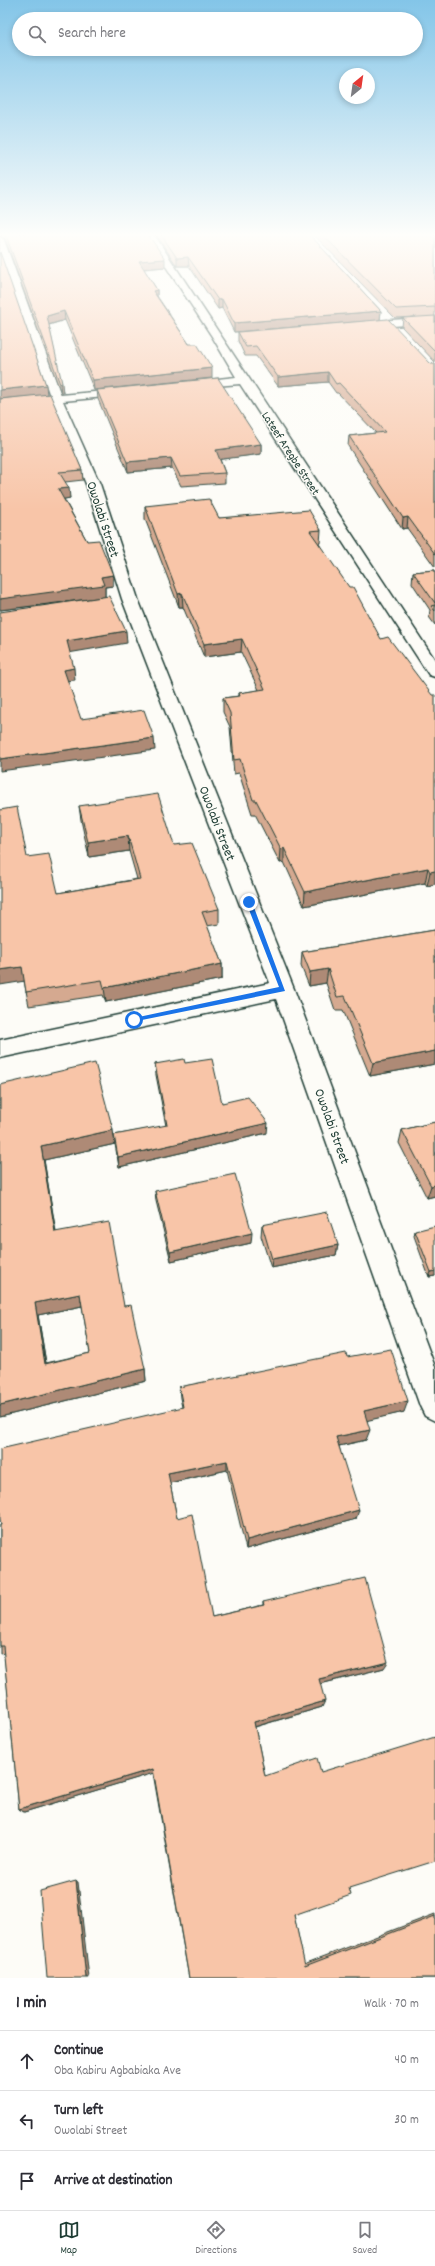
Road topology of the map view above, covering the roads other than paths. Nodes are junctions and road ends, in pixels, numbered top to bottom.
1 (30, 325) edge
2 (214, 325) edge
3 (361, 325) edge
4 (393, 325) edge
5 (352, 326) edge
6 (401, 334) edge
7 (243, 380) junction
8 (181, 386) edge
9 (134, 391) edge
10 (56, 398) junction
11 (0, 404) edge
12 (435, 672) edge
13 (283, 989) junction
14 (0, 1049) edge
15 (435, 1406) edge

1 - 10 street, Owolabi Street
2 - 7 street, Lateef Aregbe Street
3 - 5 street
4 - 6 street
7 - 8 street
7 - 12 street, Lateef Aregbe Street
9 - 10 street
10 - 11 street
10 - 13 street, Owolabi Street
13 - 14 street
13 - 15 street, Owolabi Street

